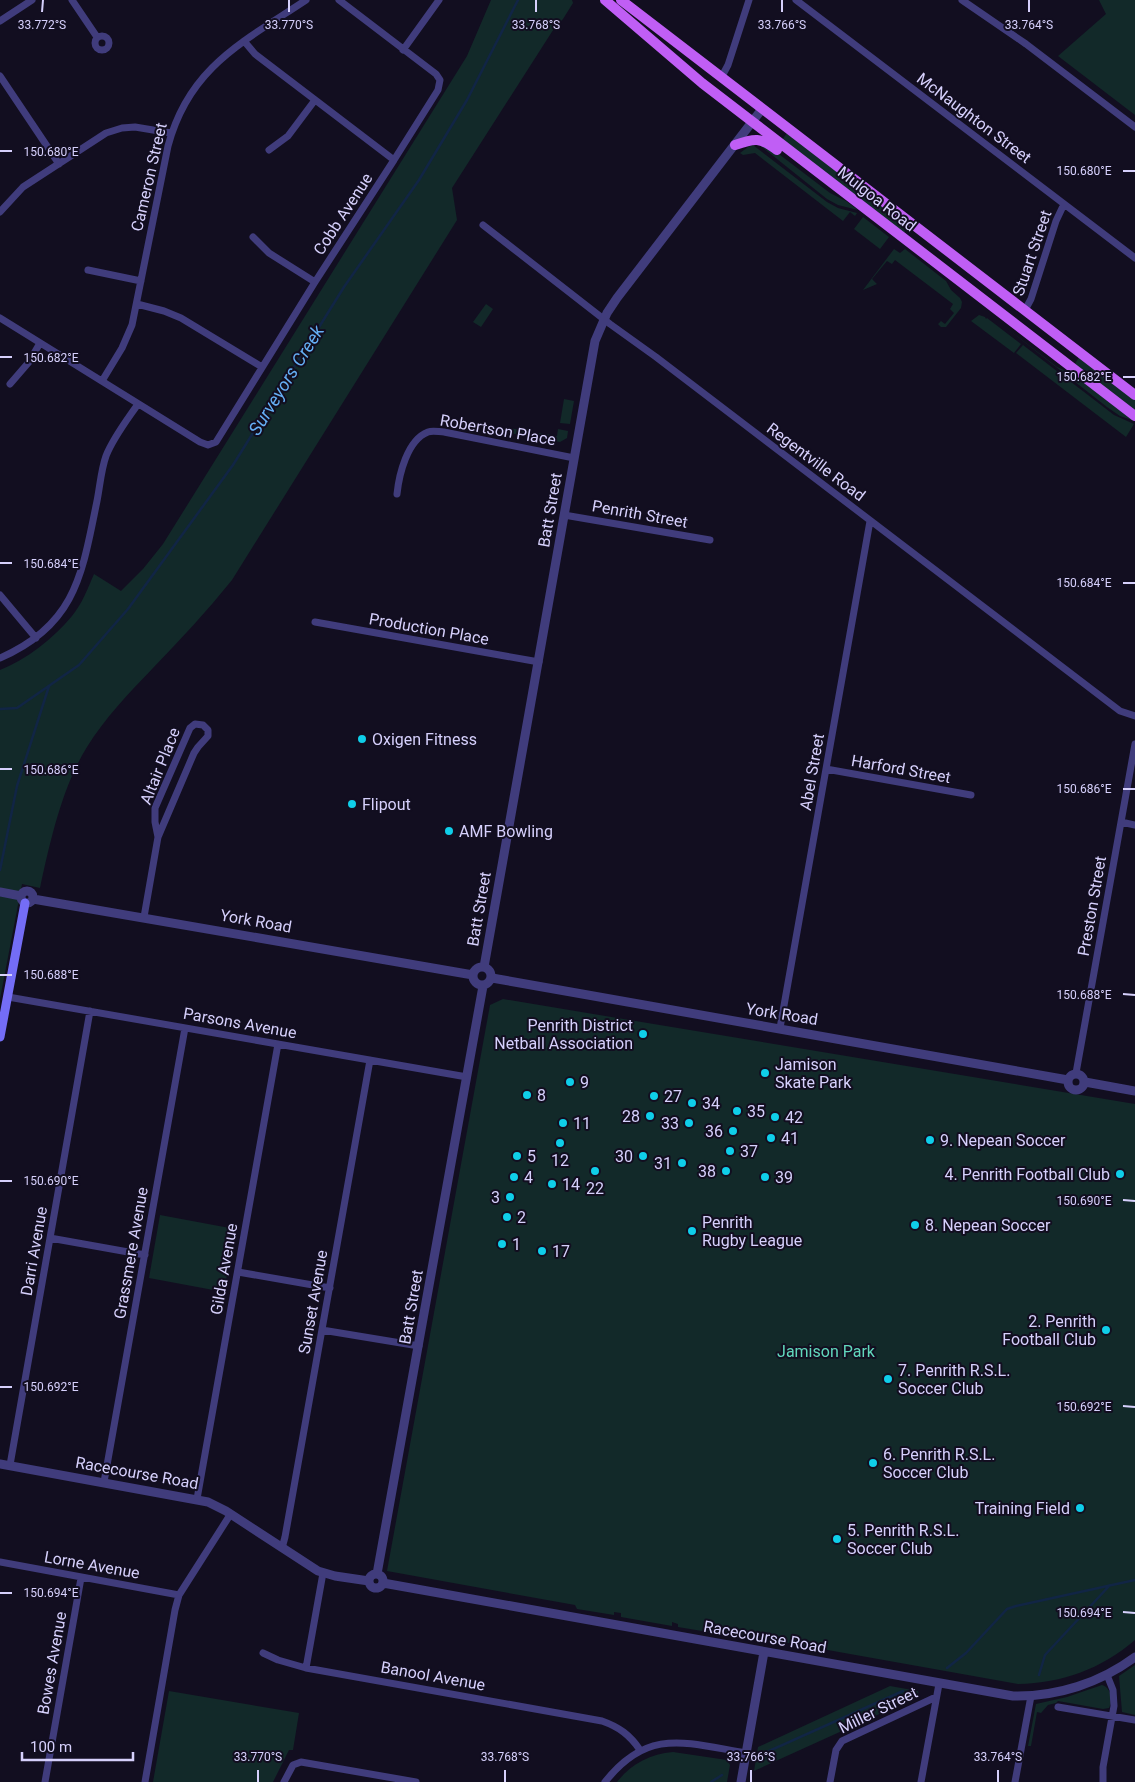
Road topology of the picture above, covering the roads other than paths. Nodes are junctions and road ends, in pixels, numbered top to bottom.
1 (32, 0) edge
2 (72, 0) edge
3 (306, 0) edge
4 (338, 0) edge
5 (439, 0) edge
6 (605, 0) edge
7 (620, 0) edge
8 (749, 0) edge
9 (796, 0) edge
10 (962, 0) edge
11 (0, 21) edge
12 (97, 38) dead end
13 (244, 41) junction
14 (403, 50) junction
15 (0, 76) edge
16 (721, 78) junction
17 (315, 100) junction
18 (762, 109) junction
19 (752, 122) junction
20 (1135, 127) edge
21 (171, 133) junction
22 (735, 145) junction
23 (269, 150) dead end
24 (394, 160) junction
25 (59, 164) junction
26 (849, 196) junction
27 (1064, 204) junction
28 (0, 212) edge
29 (484, 225) dead end
30 (253, 236) dead end
31 (1135, 258) edge
32 (88, 270) dead end
33 (141, 281) junction
34 (315, 282) junction
35 (137, 304) junction
36 (1025, 310) junction
37 (0, 318) edge
38 (604, 319) junction
39 (40, 343) junction
40 (262, 367) junction
41 (102, 382) junction
42 (10, 384) dead end
43 (1135, 394) edge
44 (138, 404) junction
45 (1135, 416) edge
46 (574, 458) junction
47 (397, 494) dead end
48 (564, 514) junction
49 (870, 521) junction
50 (710, 540) dead end
51 (0, 596) edge
52 (315, 622) dead end
53 (36, 638) junction
54 (0, 658) edge
55 (539, 662) junction
56 (1135, 716) edge
57 (1135, 744) edge
58 (826, 769) junction
59 (971, 795) dead end
60 (1121, 822) junction
61 (1135, 825) edge
62 (158, 838) junction
63 (0, 892) edge
64 (27, 899) junction
65 (144, 917) junction
66 (484, 967) junction
67 (473, 975) junction
68 (492, 978) junction
69 (483, 986) junction
70 (8, 997) junction
71 (90, 1011) junction
72 (184, 1028) junction
73 (780, 1028) junction
74 (0, 1037) edge
75 (278, 1044) junction
76 (370, 1060) junction
77 (1076, 1073) junction
78 (466, 1077) junction
79 (1068, 1080) junction
80 (1085, 1082) junction
81 (1135, 1092) edge
82 (50, 1238) junction
83 (145, 1254) junction
84 (238, 1272) junction
85 (330, 1288) junction
86 (322, 1330) junction
87 (419, 1346) junction
88 (0, 1464) edge
89 (10, 1465) junction
90 (104, 1482) junction
91 (197, 1498) junction
92 (230, 1515) junction
93 (282, 1548) junction
94 (0, 1562) edge
95 (323, 1573) junction
96 (377, 1574) junction
97 (82, 1578) junction
98 (369, 1581) junction
99 (383, 1584) junction
100 (179, 1594) junction
101 (764, 1652) junction
102 (263, 1653) dead end
103 (1135, 1657) edge
104 (306, 1668) junction
105 (1108, 1675) junction
106 (939, 1684) junction
107 (1031, 1696) junction
108 (936, 1697) junction
109 (1058, 1708) dead end
110 (1112, 1716) junction
111 (1135, 1720) edge
112 (640, 1750) junction
113 (746, 1753) junction
114 (45, 1782) edge
115 (145, 1782) edge
116 (284, 1782) edge
117 (416, 1782) edge
118 (605, 1782) edge
119 (741, 1782) edge
120 (830, 1782) edge
121 (921, 1782) edge
122 (1015, 1782) edge
123 (1103, 1782) edge

1 - 11 street
2 - 12 street
3 - 13 street, Cameron Street
4 - 14 street
5 - 14 street
6 - 19 main road, Mulgoa Road
7 - 16 main road, Mulgoa Road
8 - 16 street
9 - 27 street, McNaughton Street
10 - 20 street
13 - 17 street
13 - 21 street, Cameron Street
14 - 24 street, Cobb Avenue
15 - 25 street
16 - 18 main road, Mulgoa Road
17 - 23 street
17 - 24 street
18 - 19 street, Batt Street
18 - 36 main road, Mulgoa Road
19 - 22 street, Batt Street
19 - 26 main road, Mulgoa Road
21 - 25 street
21 - 33 street, Cameron Street
22 - 26 main road
22 - 38 street, Batt Street
24 - 34 street, Cobb Avenue
25 - 28 street
26 - 45 main road, Mulgoa Road
27 - 31 street, McNaughton Street
27 - 36 street, Stuart Street
29 - 38 street, Regentville Road
30 - 34 street
32 - 33 street
33 - 35 street, Cameron Street
34 - 40 street, Cobb Avenue
35 - 40 street
35 - 41 street, Cameron Street
36 - 43 main road, Mulgoa Road
37 - 39 street
38 - 46 street, Batt Street
38 - 49 street, Regentville Road
39 - 41 street
39 - 42 street
40 - 44 street, Cobb Avenue
41 - 44 street
44 - 53 street
46 - 47 street, Robertson Place
46 - 48 street, Batt Street
48 - 50 street, Penrith Street
48 - 55 street, Batt Street
49 - 56 street, Regentville Road
49 - 58 street, Abel Street
51 - 53 street
52 - 55 street, Production Place
53 - 54 street
55 - 66 street, Batt Street
57 - 60 street, Preston Street
58 - 59 street, Harford Street
58 - 73 street, Abel Street
60 - 61 street
60 - 77 street, Preston Street
62 - 62 street, Altair Place
62 - 65 street, Altair Place
63 - 64 street, York Road
64 - 65 street, York Road
64 - 70 main road
65 - 67 street, York Road
66 - 67 street
66 - 68 street
67 - 69 street
68 - 69 street
68 - 73 street, York Road
69 - 78 street, Batt Street
70 - 71 street, Parsons Avenue
70 - 74 main road
71 - 72 street, Parsons Avenue
71 - 82 street, Darri Avenue
72 - 75 street, Parsons Avenue
72 - 83 street, Grassmere Avenue
73 - 79 street, York Road
75 - 76 street, Parsons Avenue
75 - 84 street, Gilda Avenue
76 - 78 street, Parsons Avenue
76 - 85 street, Sunset Avenue
77 - 79 street
77 - 80 street
78 - 87 street, Batt Street
79 - 80 street, York Road
80 - 81 street, York Road
82 - 83 street
82 - 89 street, Darri Avenue
83 - 90 street, Grassmere Avenue
84 - 85 street
84 - 91 street, Gilda Avenue
85 - 86 street, Sunset Avenue
86 - 87 street
86 - 93 street, Sunset Avenue
87 - 96 street, Batt Street
88 - 89 street, Racecourse Road
89 - 90 street, Racecourse Road
90 - 91 street, Racecourse Road
91 - 92 street, Racecourse Road
92 - 93 street, Racecourse Road
92 - 100 street
93 - 95 street, Racecourse Road
94 - 97 street, Lorne Avenue
95 - 98 street, Racecourse Road
95 - 104 street
96 - 98 street
96 - 99 street
97 - 100 street, Lorne Avenue
97 - 114 street, Bowes Avenue
98 - 99 street
99 - 101 street, Racecourse Road
100 - 115 street
101 - 106 street, Racecourse Road
101 - 113 street
102 - 104 street, Banool Avenue
103 - 105 street, Racecourse Road
104 - 112 street, Banool Avenue
105 - 107 street, Racecourse Road
105 - 110 street
106 - 107 street, Racecourse Road
106 - 108 street
107 - 122 street
108 - 120 street, Miller Street
108 - 121 street
109 - 110 street
110 - 111 street
110 - 123 street
112 - 113 street
112 - 118 street
113 - 119 street
116 - 117 street

